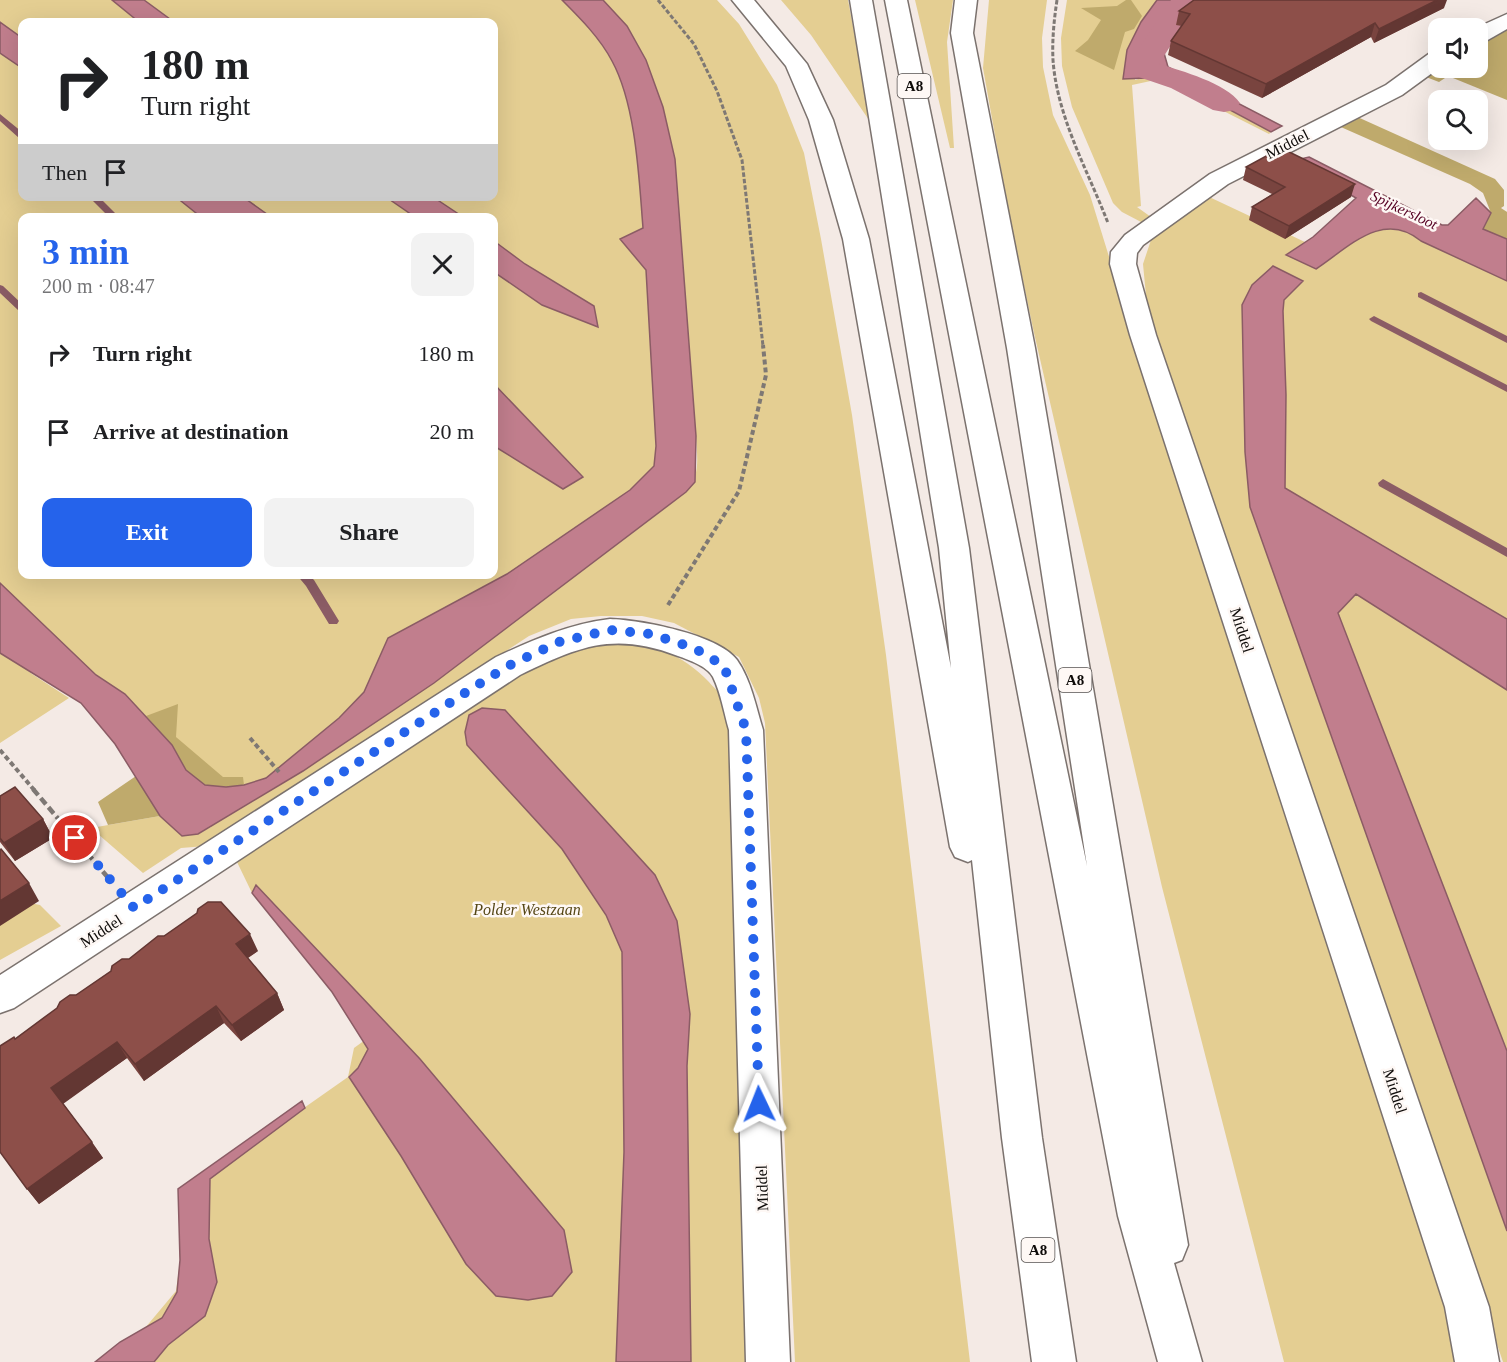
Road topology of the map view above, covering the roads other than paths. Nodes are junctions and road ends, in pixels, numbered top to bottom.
1 (743, 0) edge
2 (861, 0) edge
3 (896, 0) edge
4 (966, 0) edge
5 (1507, 20) edge
6 (1488, 30) edge
7 (1428, 65) edge
8 (0, 996) edge
9 (1022, 1138) junction
10 (768, 1362) edge
11 (1054, 1362) edge
12 (1180, 1362) edge
13 (1186, 1362) edge
14 (1477, 1362) edge

1 - 9 main road, A8
2 - 9 main road, A8
3 - 12 main road, A8
4 - 13 main road, A8
5 - 6 main road
7 - 14 main road, Middel
8 - 10 main road, Middel
9 - 11 main road, A8

